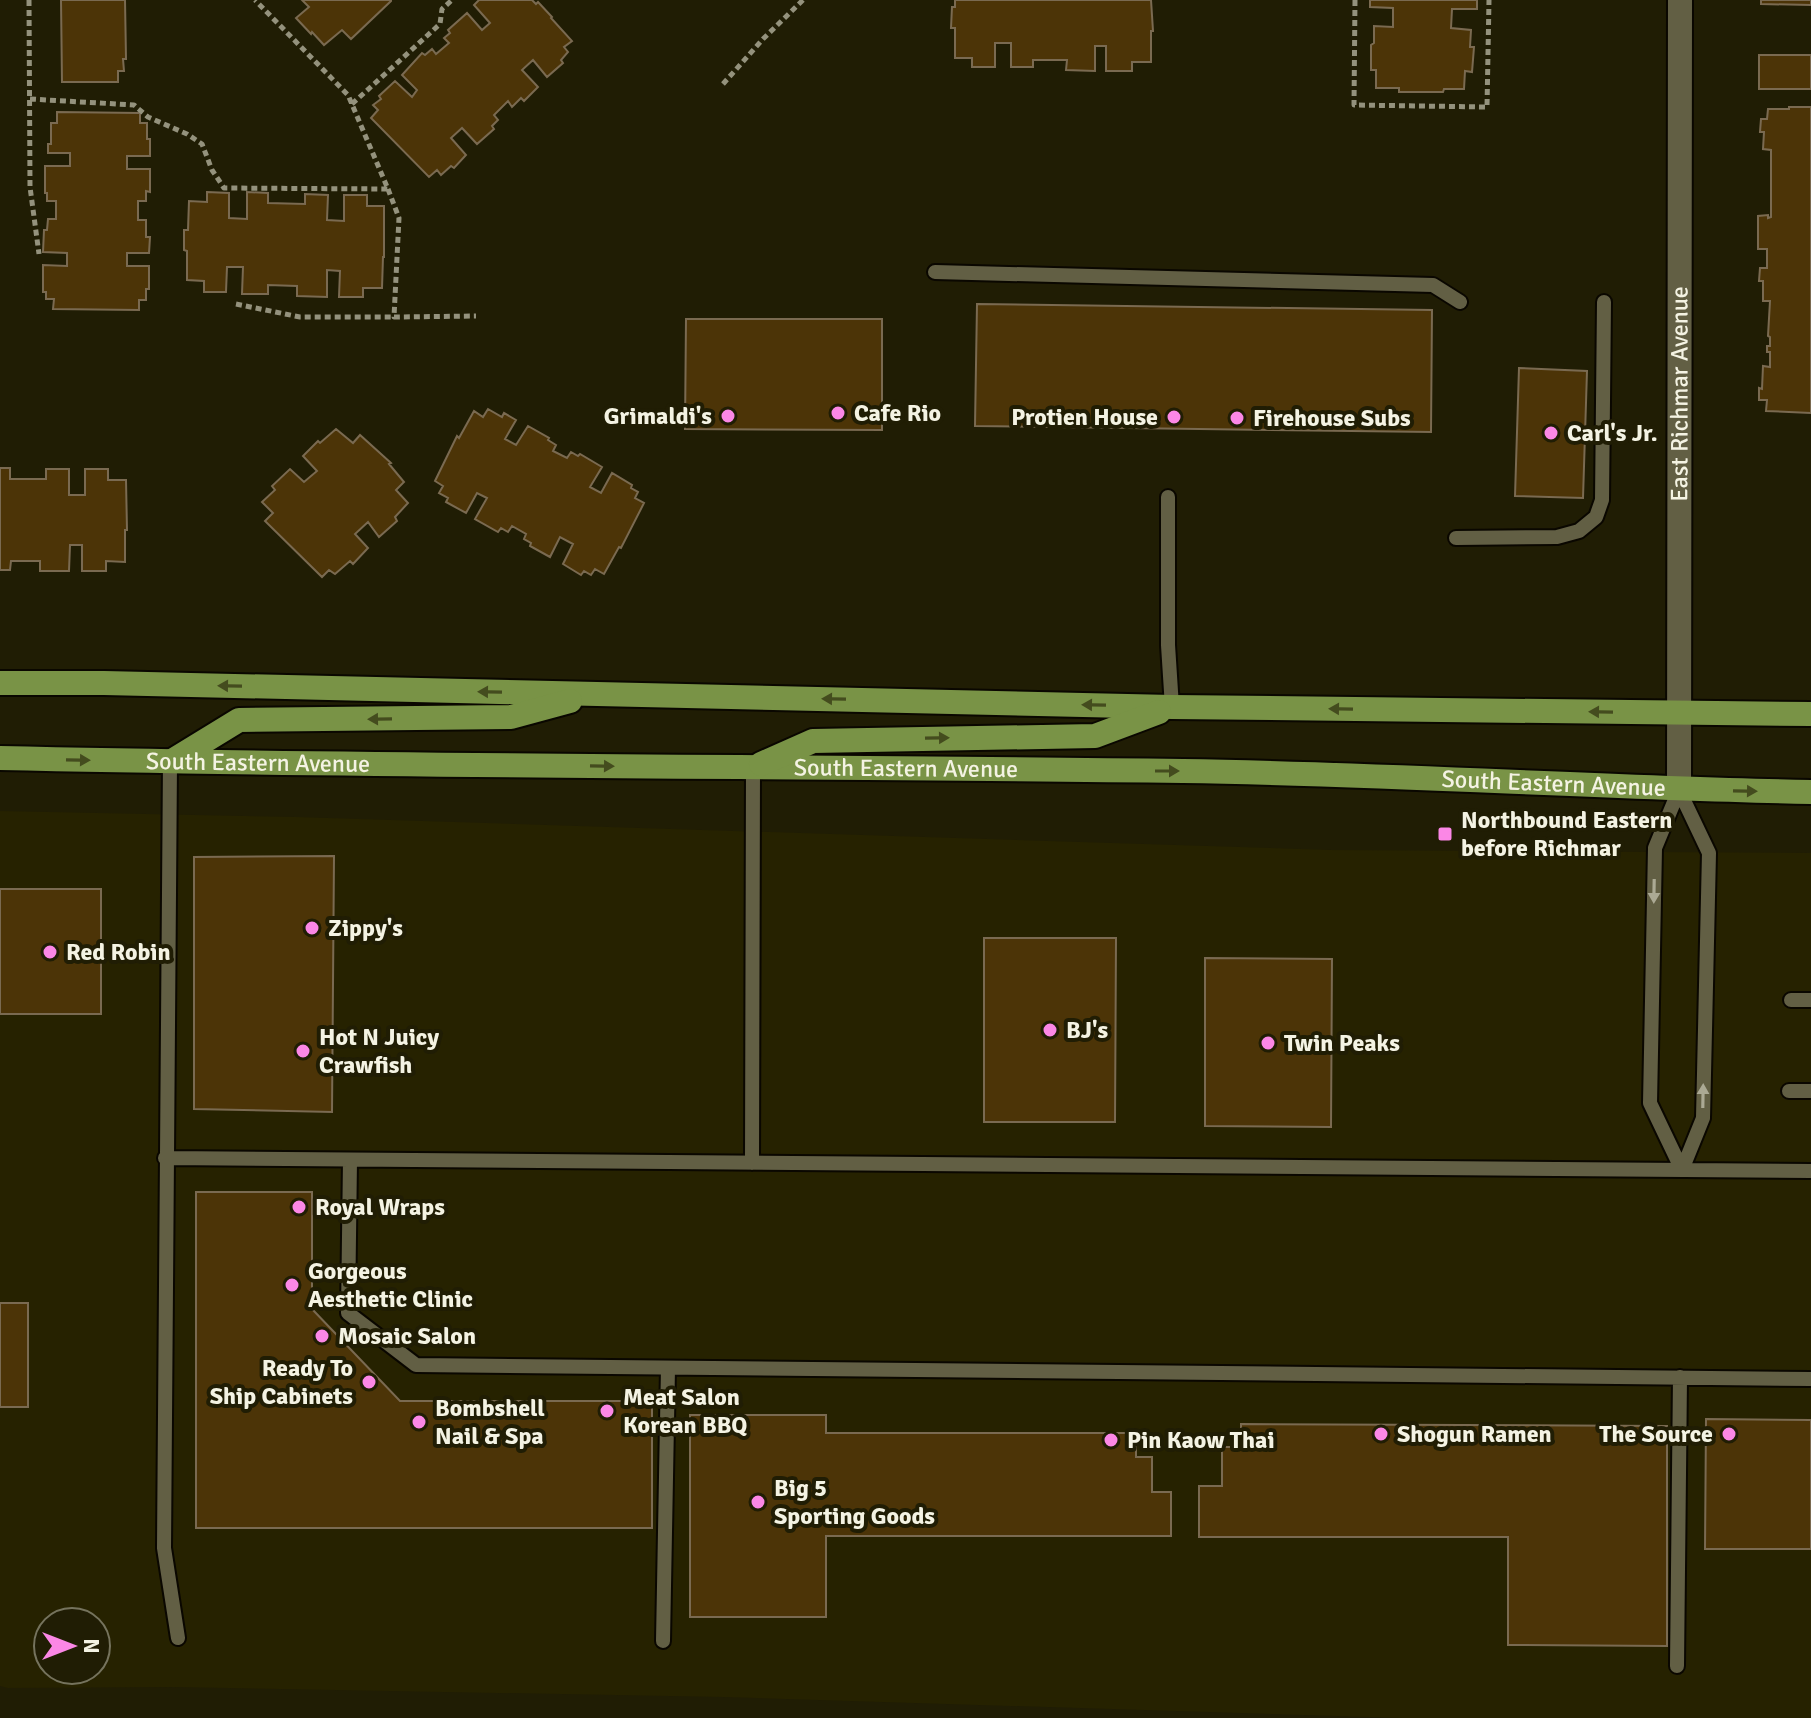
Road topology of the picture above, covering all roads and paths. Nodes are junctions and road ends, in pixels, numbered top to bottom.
1 (29, 0) edge
2 (255, 0) edge
3 (452, 0) edge
4 (803, 0) edge
5 (1355, 0) edge
6 (1489, 0) edge
7 (1680, 0) edge
8 (723, 84) dead end
9 (30, 99) junction
10 (352, 104) junction
11 (388, 189) junction
12 (39, 254) dead end
13 (935, 272) dead end
14 (1460, 302) dead end
15 (1604, 302) dead end
16 (236, 304) dead end
17 (476, 316) dead end
18 (394, 317) junction
19 (1168, 497) dead end
20 (1456, 538) dead end
21 (0, 683) edge
22 (595, 694) junction
23 (1172, 707) junction
24 (1679, 713) junction
25 (1811, 714) edge
26 (0, 758) edge
27 (170, 762) junction
28 (753, 768) junction
29 (1679, 790) junction
30 (1811, 792) edge
31 (1791, 1000) dead end
32 (1811, 1000) edge
33 (1789, 1091) dead end
34 (1811, 1091) edge
35 (165, 1158) junction
36 (350, 1160) junction
37 (752, 1163) junction
38 (1682, 1170) junction
39 (1811, 1171) edge
40 (668, 1368) junction
41 (1680, 1377) junction
42 (1811, 1379) edge
43 (178, 1638) dead end
44 (663, 1641) dead end
45 (1677, 1666) dead end

1 - 9 path
2 - 10 path
3 - 10 path
4 - 8 path
5 - 6 path
7 - 24 street, East Richmar Avenue
9 - 11 path
9 - 12 path
10 - 11 path
11 - 18 path
13 - 14 lane
15 - 20 lane
16 - 18 path
17 - 18 path
19 - 23 lane
22 -> 21 main road
23 -> 22 main road
22 -> 27 main road
24 -> 23 main road
28 -> 23 main road
24 - 25 main road
24 - 29 street, East Richmar Avenue
26 -> 27 main road, South Eastern Avenue
27 -> 28 main road, South Eastern Avenue
27 - 35 lane
28 -> 29 main road, South Eastern Avenue
28 - 37 lane
29 -> 30 main road, South Eastern Avenue
38 -> 29 lane
29 -> 38 lane
31 - 32 lane
33 - 34 lane
35 - 36 lane
35 - 43 lane
36 - 37 lane
36 - 40 lane
37 - 38 lane
38 - 39 lane
40 - 41 lane
40 - 44 lane
41 - 42 lane
41 - 45 lane

